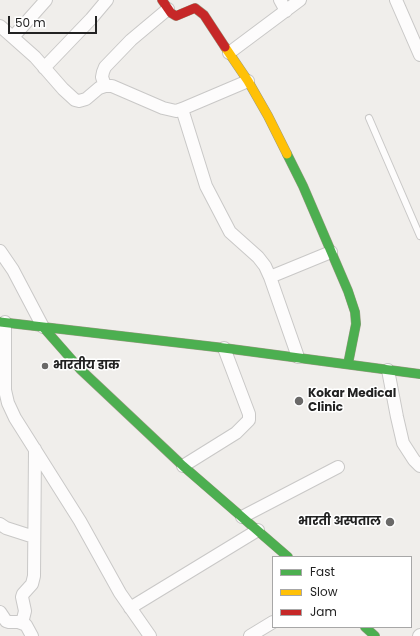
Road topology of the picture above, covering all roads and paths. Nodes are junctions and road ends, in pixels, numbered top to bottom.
1 (46, 0) edge
2 (107, 0) edge
3 (280, 0) edge
4 (300, 0) edge
5 (396, 0) edge
6 (165, 5) edge
7 (286, 11) junction
8 (0, 26) edge
9 (13, 37) junction
10 (229, 53) junction
11 (420, 55) edge
12 (44, 68) junction
13 (248, 81) junction
14 (105, 86) junction
15 (182, 109) junction
16 (369, 118) dead end
17 (420, 236) edge
18 (0, 251) edge
19 (331, 252) junction
20 (270, 277) junction
21 (3, 322) edge
22 (43, 327) junction
23 (224, 348) junction
24 (298, 358) junction
25 (348, 364) junction
26 (388, 370) junction
27 (420, 374) edge
28 (35, 449) junction
29 (183, 466) junction
30 (420, 466) edge
31 (338, 467) dead end
32 (242, 517) junction
33 (0, 524) edge
34 (258, 530) junction
35 (34, 536) junction
36 (287, 556) edge
37 (130, 608) junction
38 (0, 612) edge
39 (22, 623) junction
40 (272, 623) edge
41 (366, 628) edge
42 (32, 636) edge
43 (150, 636) edge
44 (250, 636) edge
45 (375, 636) edge

1 - 9 street
2 - 12 street
3 - 7 street
4 - 7 street
5 - 11 street
6 - 10 main road
6 - 14 street
7 - 10 street
8 - 9 street
9 - 12 street
10 - 13 main road
12 - 14 street
13 - 15 street
13 - 19 main road
14 - 15 street
15 - 20 street
16 - 17 lane
18 - 22 street
19 - 20 street
19 - 25 main road
20 - 24 street
21 - 22 main road
21 - 28 street
22 - 23 main road
22 - 29 main road
23 - 24 main road
23 - 29 street
24 - 25 main road
25 - 26 main road
26 - 27 main road
26 - 30 street
28 - 35 street
28 - 37 street
29 - 32 main road
31 - 32 street
32 - 34 main road
33 - 35 street
34 - 36 main road
34 - 37 street
35 - 39 street
37 - 43 street
38 - 39 street
39 - 42 street
40 - 44 street
41 - 45 main road

